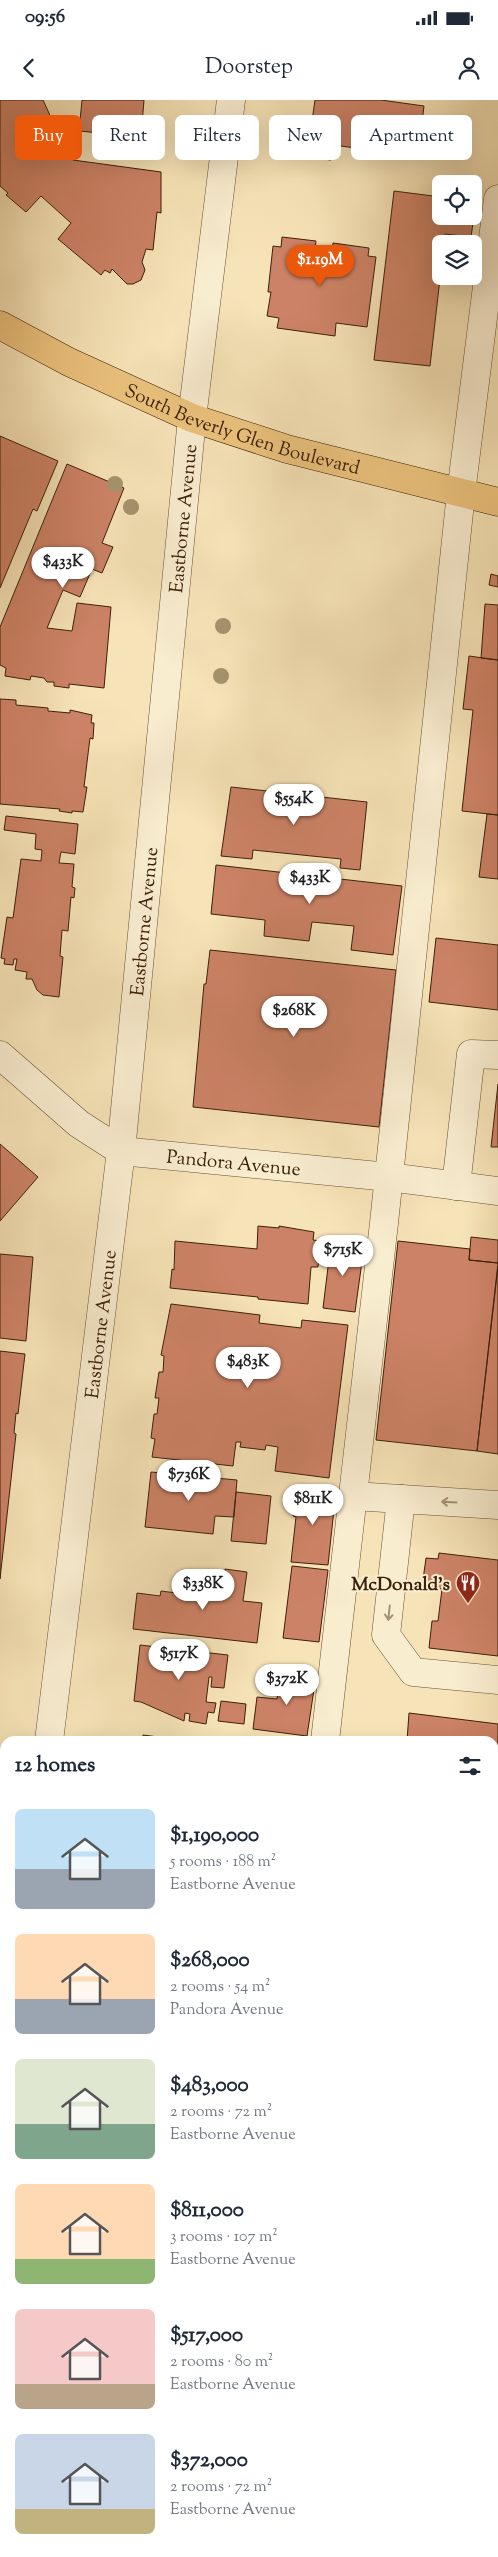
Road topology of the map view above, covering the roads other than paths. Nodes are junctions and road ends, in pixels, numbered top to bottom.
1 (231, 100) edge
2 (498, 199) edge
3 (0, 325) edge
4 (192, 418) junction
5 (461, 493) junction
6 (497, 498) edge
7 (0, 1055) edge
8 (498, 1055) edge
9 (120, 1151) junction
10 (389, 1177) junction
11 (456, 1186) junction
12 (498, 1191) edge
13 (353, 1496) junction
14 (401, 1500) junction
15 (498, 1505) edge
16 (498, 1680) edge
17 (50, 1736) edge
18 (326, 1736) edge

1 - 4 street, Eastborne Avenue
2 - 5 street
3 - 4 main road, South Beverly Glen Boulevard
4 - 5 main road, South Beverly Glen Boulevard
4 - 9 street, Eastborne Avenue
5 - 6 main road, South Beverly Glen Boulevard
5 - 10 street
7 - 9 street, Pandora Avenue
8 - 11 street
9 - 10 street, Pandora Avenue
9 - 17 street, Eastborne Avenue
10 - 11 street, Pandora Avenue
10 - 13 street
11 - 12 street, Pandora Avenue
13 - 14 street
13 - 18 street
15 -> 14 street
14 -> 16 street

